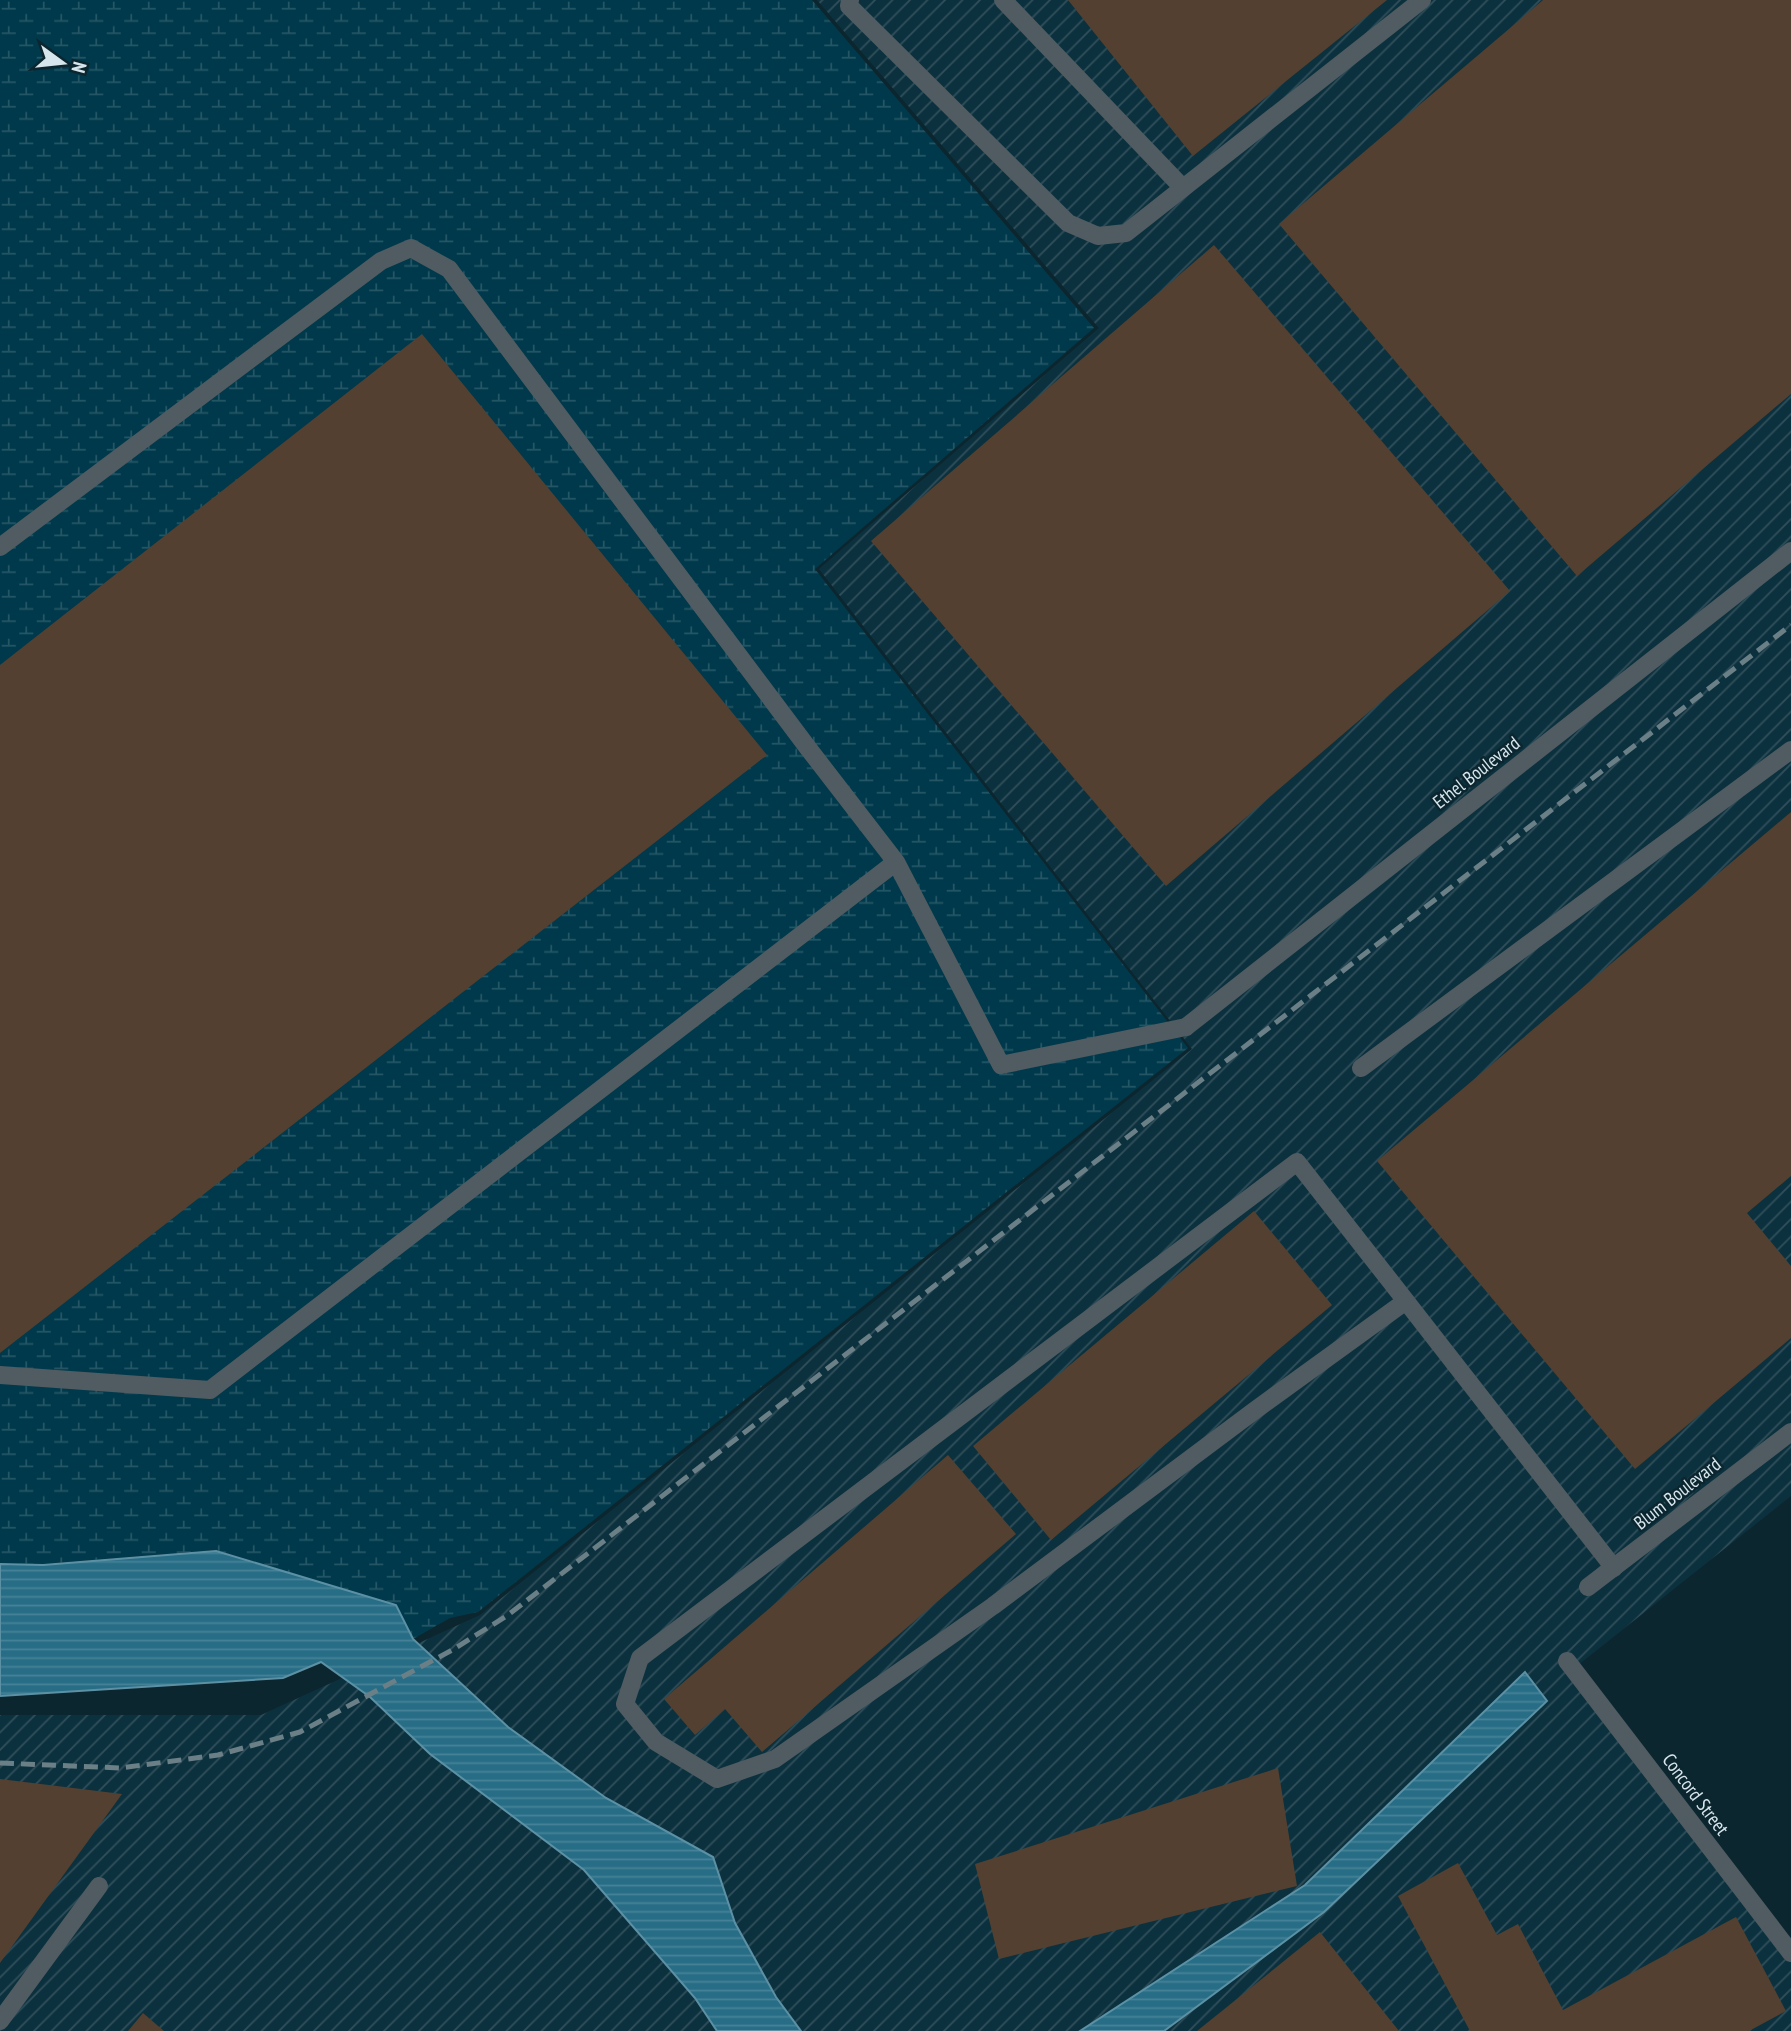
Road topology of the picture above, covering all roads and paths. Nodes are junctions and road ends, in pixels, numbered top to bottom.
1 (850, 0) edge
2 (1003, 0) edge
3 (1422, 0) edge
4 (1183, 188) junction
5 (0, 547) edge
6 (1791, 551) edge
7 (1791, 750) edge
8 (896, 862) junction
9 (1361, 1068) dead end
10 (1406, 1301) junction
11 (0, 1375) edge
12 (1791, 1432) edge
13 (1614, 1568) junction
14 (1588, 1587) dead end
15 (1567, 1661) dead end
16 (99, 1886) dead end
17 (1791, 1953) edge
18 (0, 2021) edge

1 - 4 street
2 - 4 street
3 - 4 street
5 - 8 street
6 - 8 street, Ethel Boulevard
7 - 9 street
8 - 11 street
10 - 10 street
10 - 13 street
12 - 13 street, Blum Boulevard
13 - 14 street, Blum Boulevard
15 - 17 street, Concord Street
16 - 18 street

